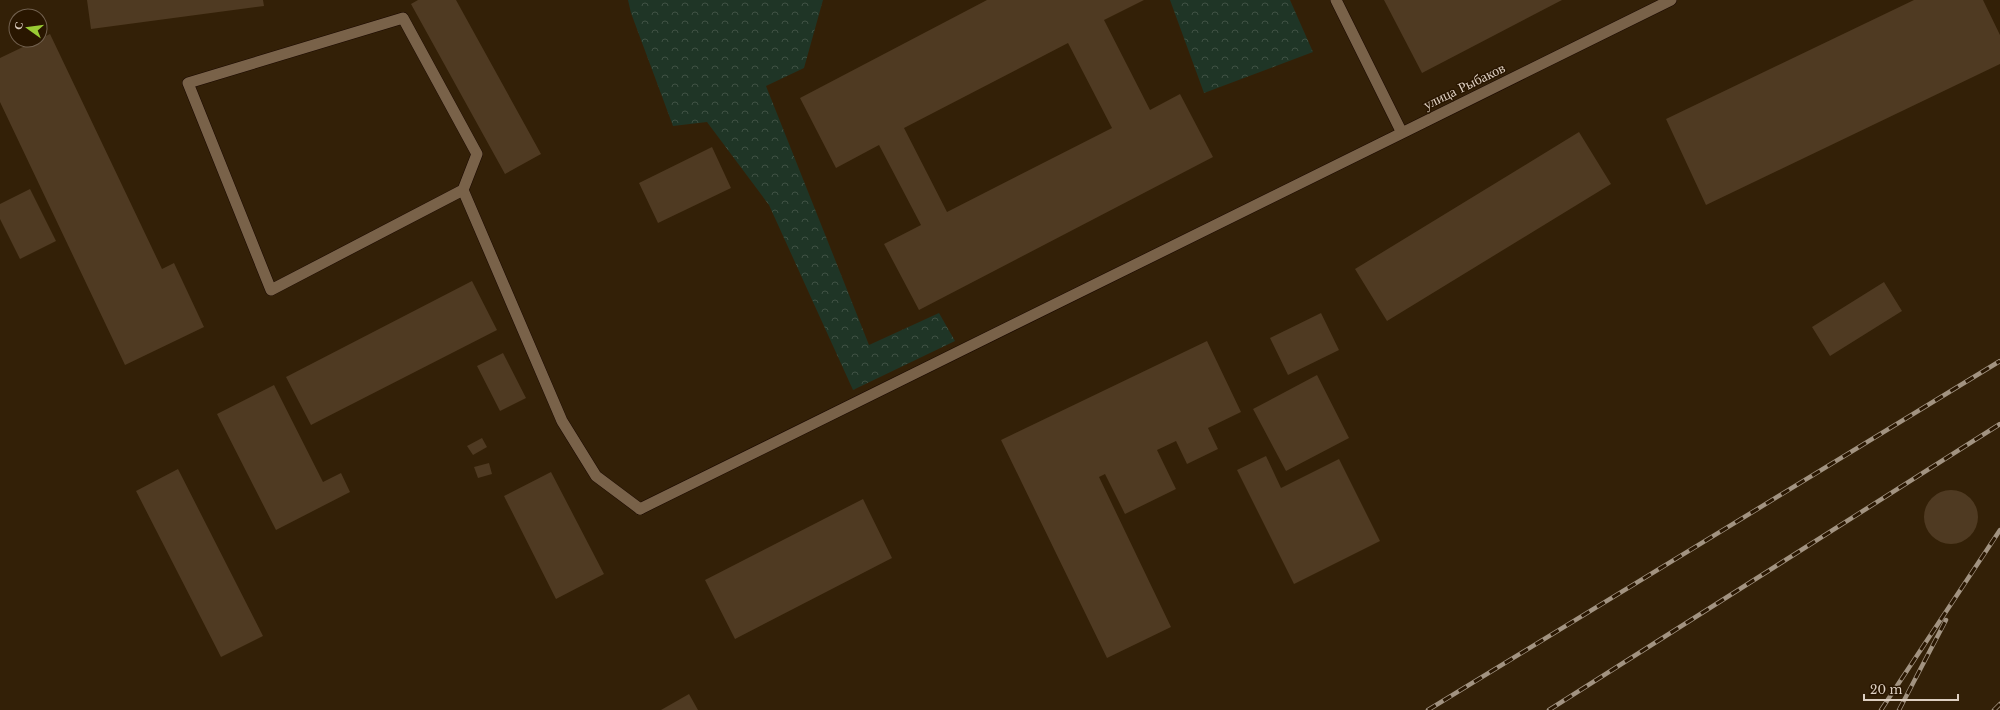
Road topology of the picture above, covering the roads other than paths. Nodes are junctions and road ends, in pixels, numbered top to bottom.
1 (1336, 0) edge
2 (1671, 0) edge
3 (1402, 133) junction
4 (463, 190) junction

1 - 3 street
2 - 3 street, улица Рыбаков
3 - 4 street, улица Рыбаков
4 - 4 street

